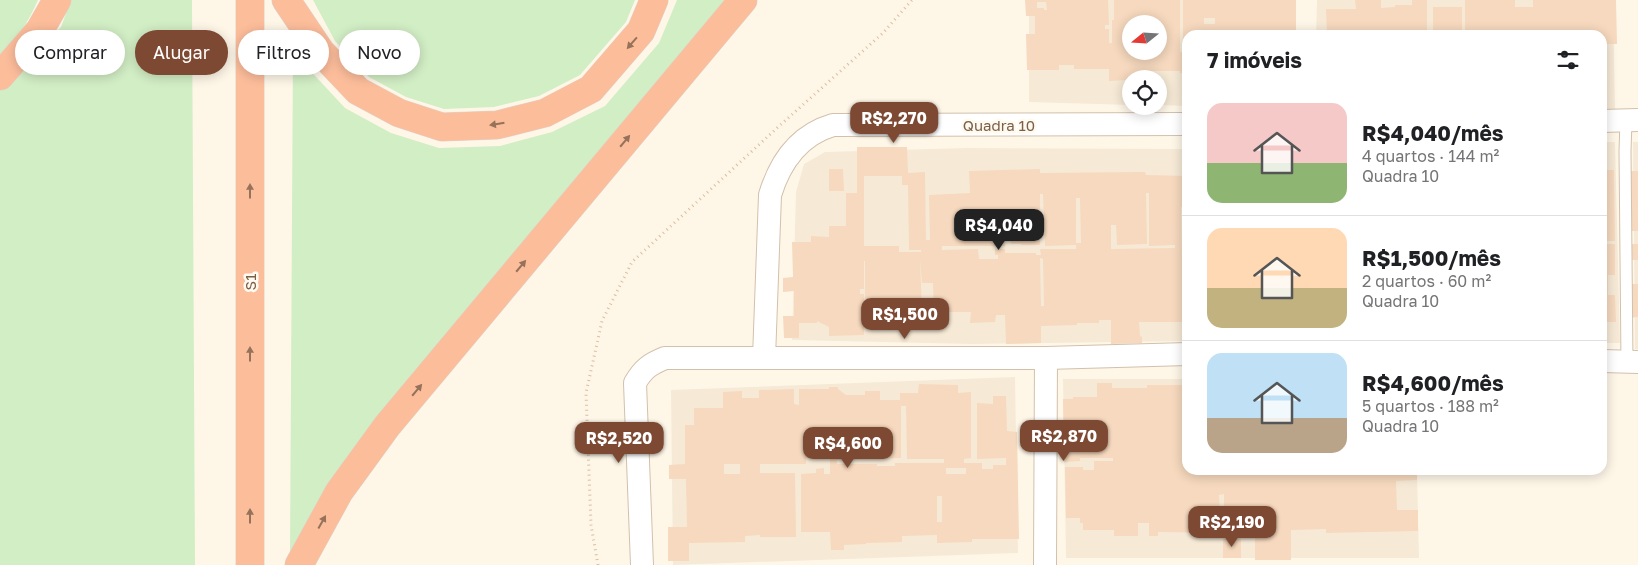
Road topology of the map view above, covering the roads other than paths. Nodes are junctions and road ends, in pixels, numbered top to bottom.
1 (57, 0) edge
2 (250, 0) edge
3 (286, 0) edge
4 (654, 0) edge
5 (743, 0) edge
6 (0, 76) edge
7 (1632, 120) edge
8 (1607, 121) edge
9 (1182, 124) edge
10 (1182, 354) edge
11 (764, 358) junction
12 (1046, 358) junction
13 (1607, 361) edge
14 (1632, 362) edge
15 (250, 565) edge
16 (299, 565) edge
17 (642, 565) edge
18 (1044, 565) edge

1 - 6 highway
15 -> 2 highway, S1
4 -> 3 highway
16 -> 5 highway
7 - 8 street
7 - 14 lane
9 - 11 street, Quadra 10
10 - 12 street
11 - 12 street
11 - 17 street
12 - 18 street
13 - 14 street

